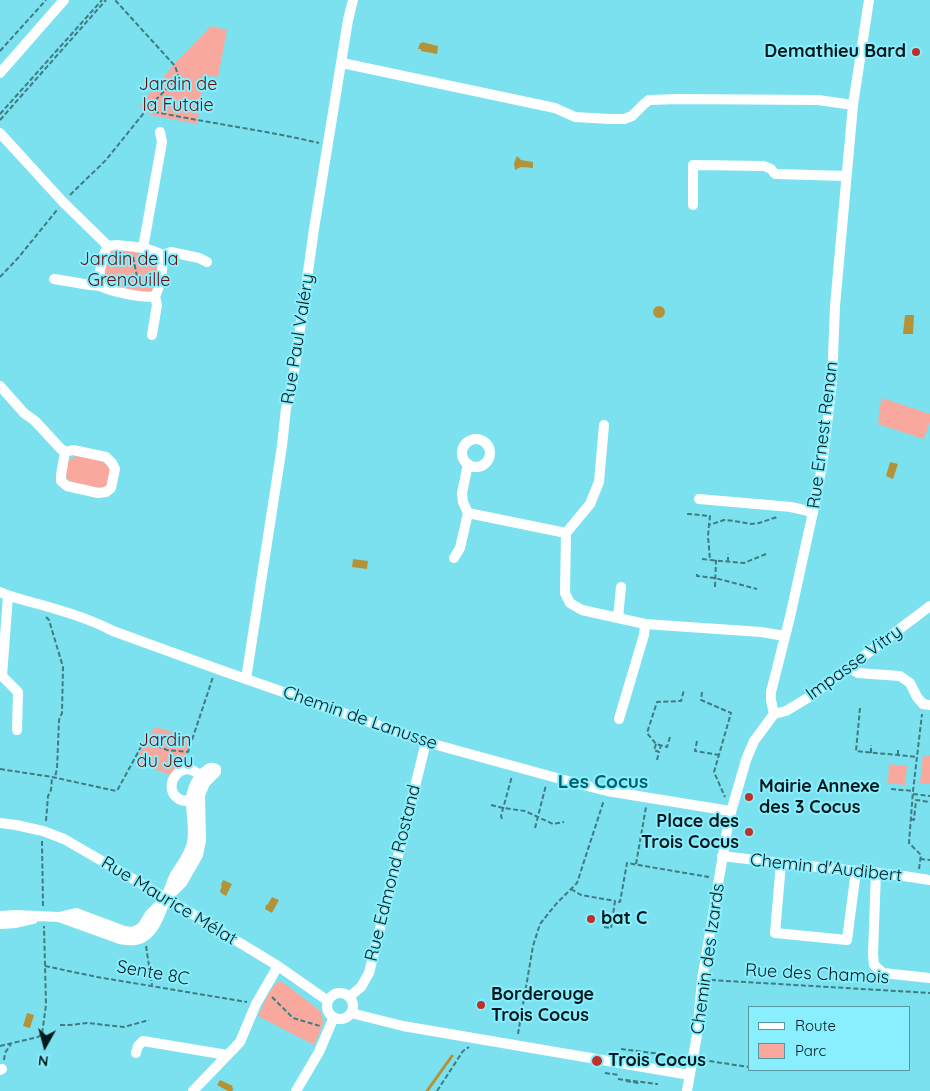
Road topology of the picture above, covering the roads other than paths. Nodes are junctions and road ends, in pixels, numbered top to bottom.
1 (64, 0) edge
2 (353, 0) edge
3 (869, 0) edge
4 (342, 63) junction
5 (0, 73) edge
6 (853, 106) junction
7 (160, 132) dead end
8 (0, 133) edge
9 (846, 176) junction
10 (693, 205) dead end
11 (108, 246) junction
12 (138, 248) junction
13 (162, 255) junction
14 (207, 262) dead end
15 (54, 279) dead end
16 (100, 286) junction
17 (155, 296) junction
18 (152, 335) dead end
19 (0, 386) edge
20 (604, 425) dead end
21 (65, 452) junction
22 (468, 464) dead end
23 (699, 499) dead end
24 (814, 512) junction
25 (468, 513) junction
26 (566, 533) junction
27 (454, 558) dead end
28 (621, 587) dead end
29 (4, 594) edge
30 (930, 606) edge
31 (618, 618) junction
32 (645, 624) junction
33 (785, 636) junction
34 (849, 668) junction
35 (246, 679) junction
36 (927, 705) edge
37 (774, 714) junction
38 (619, 719) dead end
39 (17, 730) dead end
40 (426, 742) junction
41 (203, 779) junction
42 (190, 801) junction
43 (730, 811) junction
44 (0, 823) edge
45 (722, 856) junction
46 (191, 858) junction
47 (782, 864) junction
48 (856, 871) junction
49 (876, 872) junction
50 (930, 880) edge
51 (166, 898) junction
52 (0, 916) edge
53 (43, 916) junction
54 (59, 917) junction
55 (0, 924) edge
56 (278, 966) junction
57 (930, 978) edge
58 (349, 997) junction
59 (328, 1000) junction
60 (350, 1013) junction
61 (334, 1018) junction
62 (136, 1053) dead end
63 (227, 1056) junction
64 (690, 1075) junction
65 (193, 1091) edge
66 (296, 1091) edge
67 (687, 1091) edge

1 - 5 street
2 - 4 street, Rue Paul Valéry
3 - 6 street, Rue Ernest Renan
4 - 6 street
4 - 35 street, Rue Paul Valéry
6 - 9 street, Rue Ernest Renan
7 - 12 street
8 - 11 street
9 - 10 street
9 - 24 street, Rue Ernest Renan
11 - 12 street
11 - 16 street
12 - 13 street
13 - 14 street
13 - 17 street
15 - 16 street
16 - 17 street
17 - 18 street
19 - 21 street
20 - 26 street
21 - 21 street
22 - 25 street
23 - 24 street
24 - 33 street, Rue Ernest Renan
25 - 26 street
25 - 27 street
26 - 31 street
28 - 31 street
29 - 35 street, Chemin de Lanusse
29 - 39 street
30 - 34 street, Impasse Vitry
31 - 32 street
32 - 33 street
32 - 38 street
33 - 37 street, Rue Ernest Renan
34 - 36 street
34 - 37 street, Impasse Vitry
35 - 40 street, Chemin de Lanusse
37 - 43 street
40 - 43 street, Chemin de Lanusse
40 - 58 street, Rue Edmond Rostand
41 - 42 street
41 - 42 street
41 - 46 street
42 - 46 street
43 - 45 street
44 - 51 street, Rue Maurice Mélat
45 - 47 street, Chemin d'Audibert
45 - 64 street, Chemin des Izards
46 - 51 street
47 - 48 street, Chemin d'Audibert
47 - 48 street
48 - 49 street, Chemin d'Audibert
49 - 50 street, Chemin d'Audibert
49 - 57 street
51 - 54 street
51 - 54 street
51 - 56 street, Rue Maurice Mélat
52 - 53 street
53 - 54 street
53 - 55 street
56 - 59 street, Rue Maurice Mélat
56 - 63 street
58 - 59 street
58 - 60 street
59 - 61 street
60 - 61 street
60 - 64 street
61 - 66 street
62 - 63 street
63 - 65 street
64 - 67 street, Chemin des Izards

